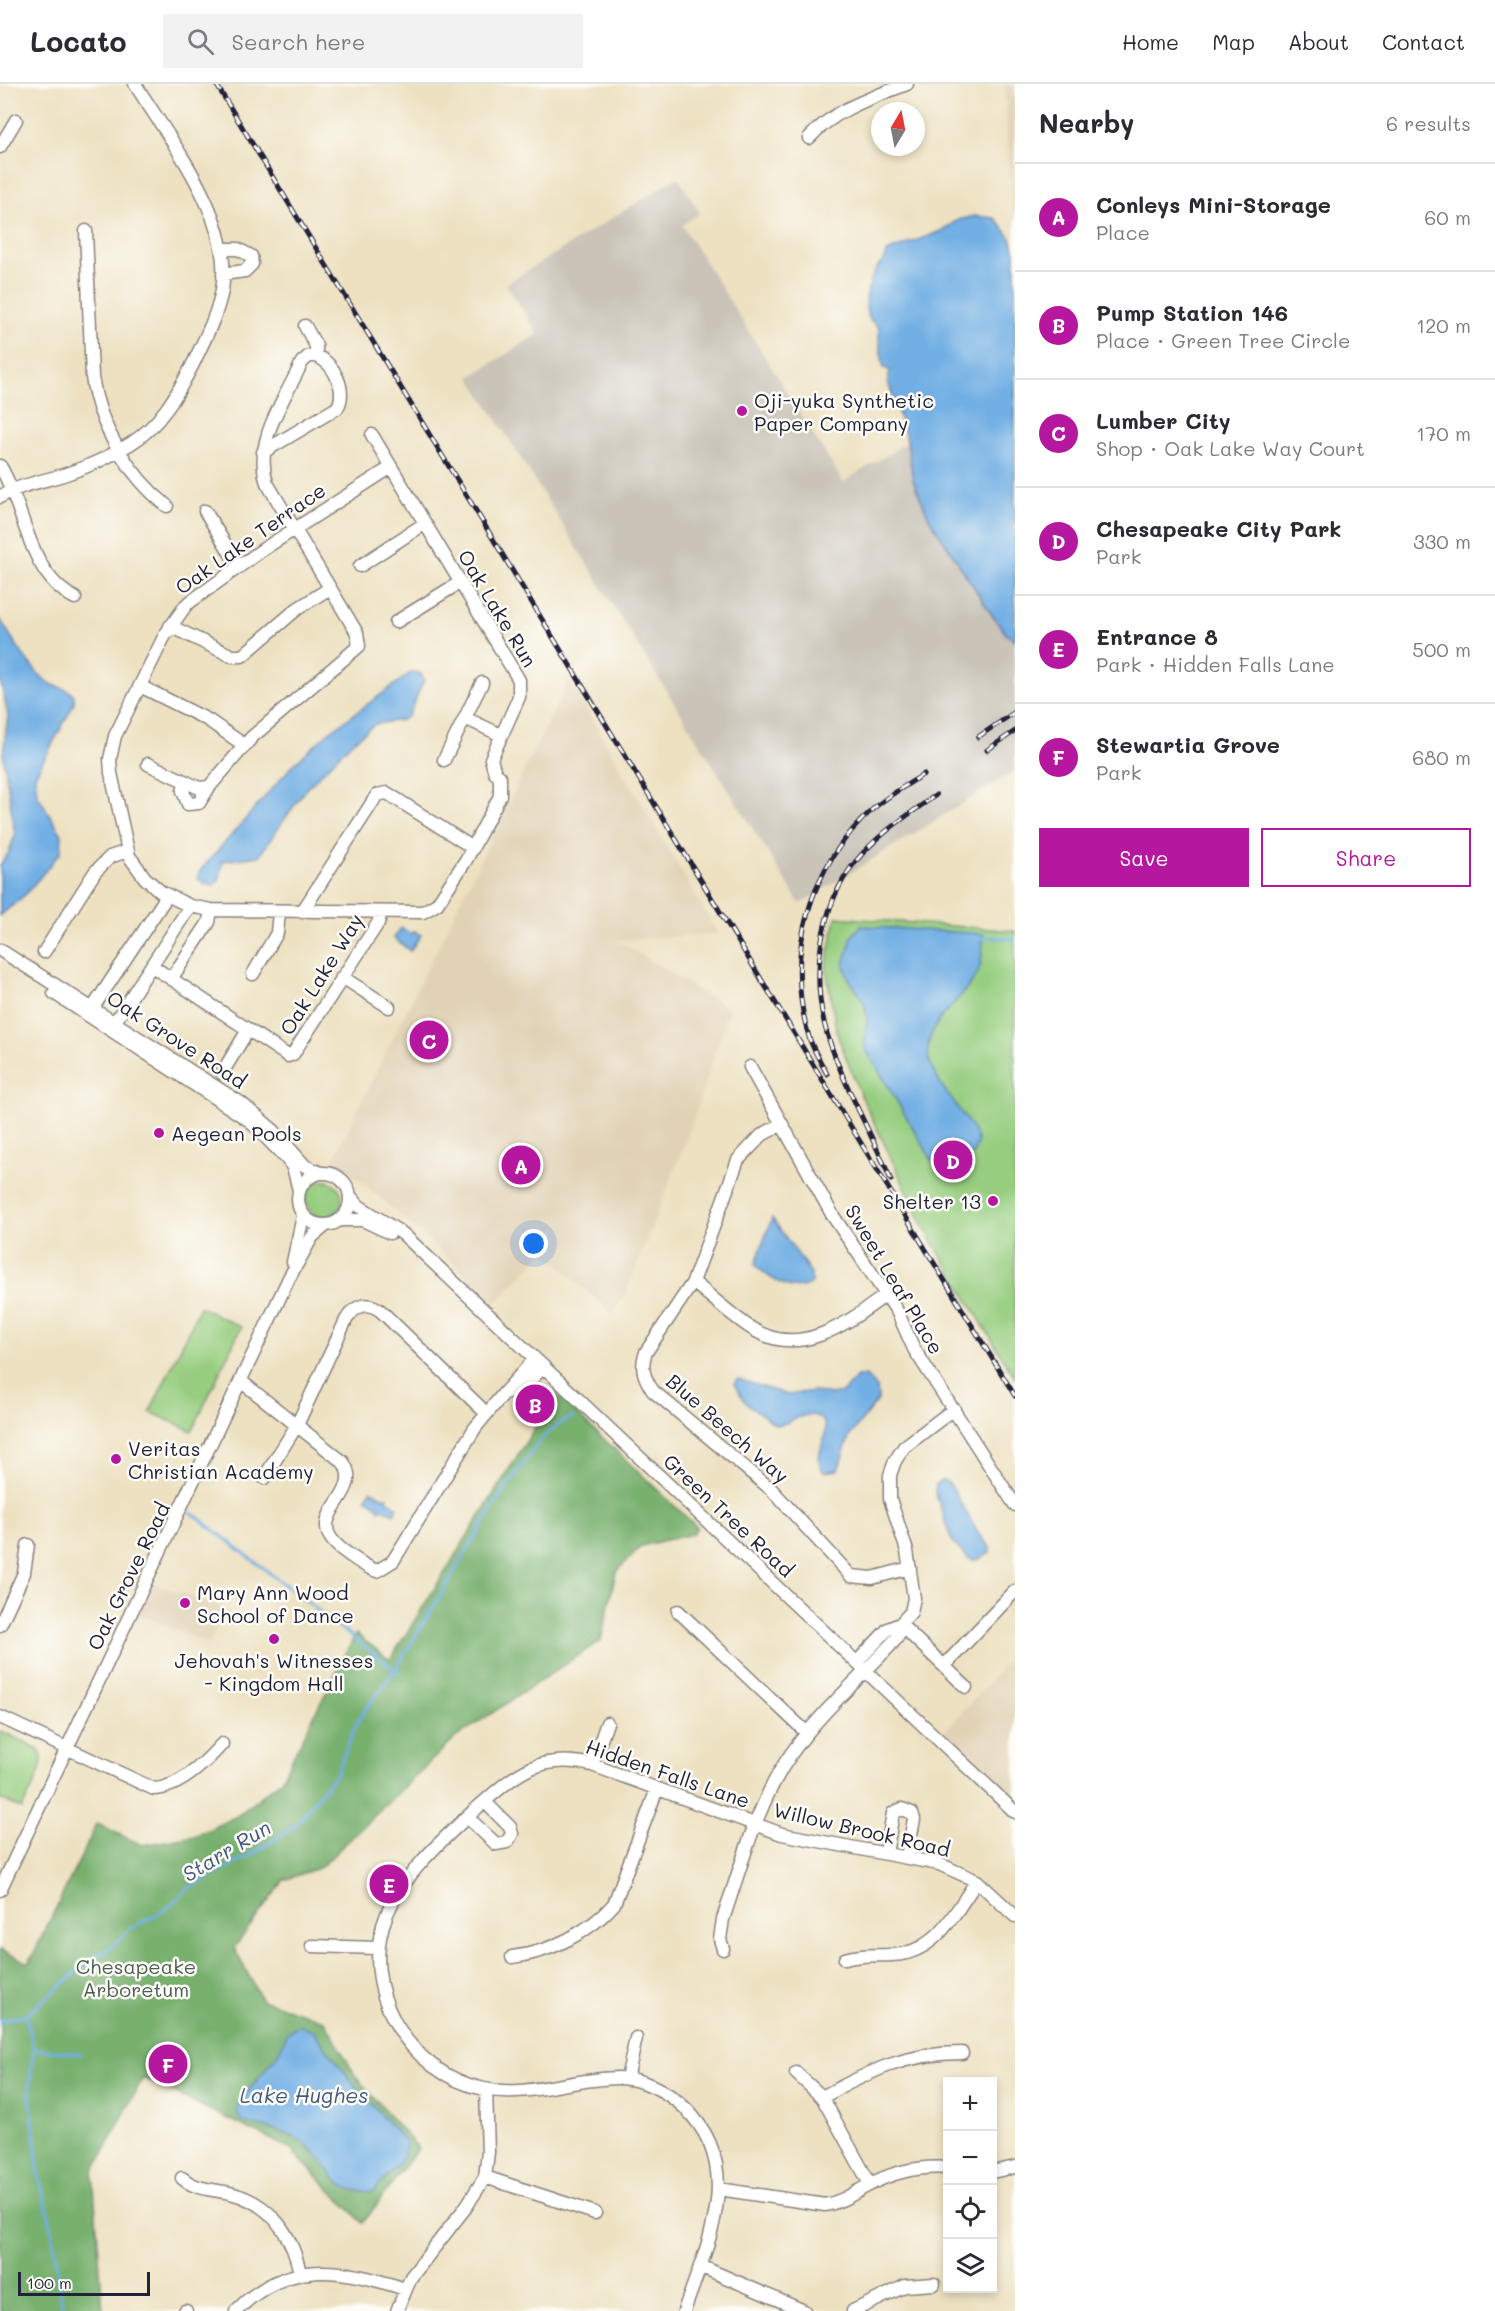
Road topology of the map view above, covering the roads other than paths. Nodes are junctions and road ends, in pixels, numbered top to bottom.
1 (135, 84) edge
2 (907, 84) edge
3 (16, 120) dead end
4 (808, 138) dead end
5 (0, 147) edge
6 (86, 231) dead end
7 (221, 249) junction
8 (223, 274) junction
9 (306, 326) dead end
10 (316, 356) junction
11 (372, 435) dead end
12 (120, 450) junction
13 (262, 452) junction
14 (0, 466) edge
15 (390, 468) junction
16 (5, 494) edge
17 (167, 506) dead end
18 (205, 511) dead end
19 (424, 524) junction
20 (294, 530) junction
21 (360, 566) dead end
22 (239, 567) junction
23 (459, 583) junction
24 (330, 588) junction
25 (75, 598) dead end
26 (396, 622) dead end
27 (170, 626) junction
28 (482, 682) dead end
29 (140, 686) junction
30 (465, 718) junction
31 (501, 735) junction
32 (244, 745) junction
33 (444, 760) dead end
34 (148, 764) dead end
35 (187, 782) junction
36 (209, 787) junction
37 (473, 848) junction
38 (127, 851) junction
39 (167, 896) junction
40 (190, 906) junction
41 (211, 910) junction
42 (279, 912) junction
43 (302, 912) junction
44 (381, 912) junction
45 (0, 950) edge
46 (44, 952) dead end
47 (0, 959) edge
48 (152, 966) junction
49 (253, 974) dead end
50 (342, 977) junction
51 (171, 979) junction
52 (389, 1007) dead end
53 (90, 1011) junction
54 (113, 1025) junction
55 (248, 1030) junction
56 (750, 1067) dead end
57 (222, 1073) dead end
58 (782, 1124) junction
59 (321, 1173) junction
60 (299, 1190) junction
61 (350, 1196) junction
62 (303, 1216) junction
63 (341, 1220) junction
64 (325, 1226) junction
65 (416, 1248) junction
66 (289, 1278) junction
67 (693, 1282) junction
68 (886, 1295) junction
69 (538, 1364) junction
70 (242, 1382) junction
71 (954, 1409) junction
72 (486, 1413) junction
73 (297, 1425) junction
74 (264, 1478) dead end
75 (1015, 1505) edge
76 (28, 1545) dead end
77 (910, 1568) junction
78 (1015, 1591) edge
79 (678, 1611) dead end
80 (0, 1624) edge
81 (900, 1624) junction
82 (857, 1662) junction
83 (944, 1666) junction
84 (867, 1672) junction
85 (966, 1688) dead end
86 (0, 1717) edge
87 (606, 1723) dead end
88 (807, 1733) junction
89 (222, 1744) dead end
90 (66, 1749) junction
91 (592, 1764) junction
92 (657, 1789) junction
93 (485, 1802) junction
94 (1015, 1812) edge
95 (467, 1817) junction
96 (757, 1824) junction
97 (886, 1853) junction
98 (907, 1857) junction
99 (977, 1881) junction
100 (0, 1890) edge
101 (1015, 1916) edge
102 (312, 1946) dead end
103 (377, 1948) junction
104 (723, 1949) dead end
105 (512, 1957) dead end
106 (845, 1959) dead end
107 (636, 2038) dead end
108 (962, 2053) dead end
109 (796, 2073) dead end
110 (627, 2079) junction
111 (486, 2090) junction
112 (822, 2097) junction
113 (943, 2168) edge
114 (1015, 2168) edge
115 (997, 2171) edge
116 (484, 2177) junction
117 (182, 2178) dead end
118 (870, 2184) junction
119 (719, 2189) junction
120 (595, 2213) dead end
121 (700, 2266) junction
122 (300, 2273) junction
123 (934, 2284) dead end
124 (405, 2289) junction
125 (861, 2309) edge
126 (236, 2311) edge
127 (397, 2311) edge
128 (684, 2311) edge
129 (804, 2311) edge

1 - 7 street
2 - 4 street
3 - 5 street
6 - 12 street
7 - 8 street
7 - 8 street
8 - 12 street
9 - 10 street
10 - 13 street
10 - 13 street
11 - 15 street, Oak Lake Run
12 - 16 street
12 - 17 street
13 - 20 street
14 - 16 street
15 - 19 street, Oak Lake Run
15 - 20 street, Oak Lake Terrace
16 - 25 street
18 - 22 street
19 - 21 street
19 - 23 street, Oak Lake Run
20 - 22 street, Oak Lake Terrace
20 - 24 street
22 - 27 street, Oak Lake Terrace
23 - 26 street
23 - 31 street, Oak Lake Run
24 - 27 street
24 - 32 street
27 - 29 street, Oak Lake Terrace
28 - 30 street
29 - 32 street
29 - 38 street, Oak Lake Terrace
30 - 31 street
30 - 33 street
31 - 37 street, Oak Lake Run
32 - 36 street
34 - 35 street
35 - 36 street
35 - 36 street
37 - 43 street
37 - 44 street, Oak Lake Run
38 - 39 street, Oak Lake Terrace
38 - 46 street
39 - 40 street, Oak Lake Terrace
39 - 53 street
40 - 41 street, Oak Lake Run
40 - 48 street
41 - 42 street, Oak Lake Run
41 - 51 street
42 - 43 street, Oak Lake Run
42 - 49 street
43 - 44 street, Oak Lake Run
44 - 50 street, Oak Lake Way
45 - 53 street, Oak Grove Road
47 - 53 street, Oak Grove Road
48 - 51 street, Oak Lake Way
48 - 54 street
50 - 52 street
50 - 55 street, Oak Lake Way
51 - 55 street, Oak Lake Way
53 - 54 street, Oak Grove Road
54 - 59 street, Oak Grove Road
54 - 60 street, Oak Grove Road
55 - 57 street
56 - 58 street, Sweet Leaf Place
58 - 67 street, Blue Beech Way
58 - 68 street, Sweet Leaf Place
59 - 60 street
59 - 61 street
60 - 62 street
61 - 63 street
61 - 65 street, Green Tree Road
62 - 64 street
62 - 66 street, Oak Grove Road
63 - 64 street
63 - 65 street, Green Tree Road
64 - 66 street, Oak Grove Road
65 - 69 street, Green Tree Road
66 - 70 street, Oak Grove Road
67 - 68 street
67 - 77 street, Blue Beech Way
68 - 71 street, Sweet Leaf Place
69 - 72 street
69 - 82 street, Green Tree Road
70 - 73 street
70 - 90 street, Oak Grove Road
71 - 75 street, Sweet Leaf Place
71 - 77 street
72 - 73 street
72 - 73 street
73 - 74 street
76 - 80 street
77 - 81 street
78 - 83 street
79 - 88 street
81 - 82 street
81 - 83 street
81 - 84 street
82 - 84 street, Green Tree Road
83 - 85 street
84 - 88 street
84 - 94 street, Green Tree Road
86 - 90 street
87 - 91 street
88 - 96 street
89 - 90 street
90 - 100 street, Oak Grove Road
91 - 92 street, Hidden Falls Lane
91 - 93 street, Hidden Falls Lane
92 - 96 street, Hidden Falls Lane
92 - 105 street
93 - 95 street, Hidden Falls Lane
93 - 95 street
95 - 103 street, Hidden Falls Lane
96 - 97 street, Willow Brook Road
96 - 104 street
97 - 98 street, Willow Brook Road
97 - 98 street
98 - 99 street, Willow Brook Road
99 - 101 street, Willow Brook Road
99 - 106 street
102 - 103 street
103 - 111 street, Hidden Falls Lane
107 - 110 street
108 - 112 street
109 - 112 street
110 - 111 street, Hidden Falls Lane
110 - 119 street, Hidden Falls Lane
111 - 116 street
112 - 118 street
113 - 118 street
114 - 115 street
116 - 120 street
116 - 124 street
117 - 122 street
118 - 119 street
119 - 121 street, Hidden Falls Lane
121 - 128 street, Hidden Falls Lane
121 - 129 street
122 - 124 street
122 - 126 street
123 - 125 street
124 - 127 street

